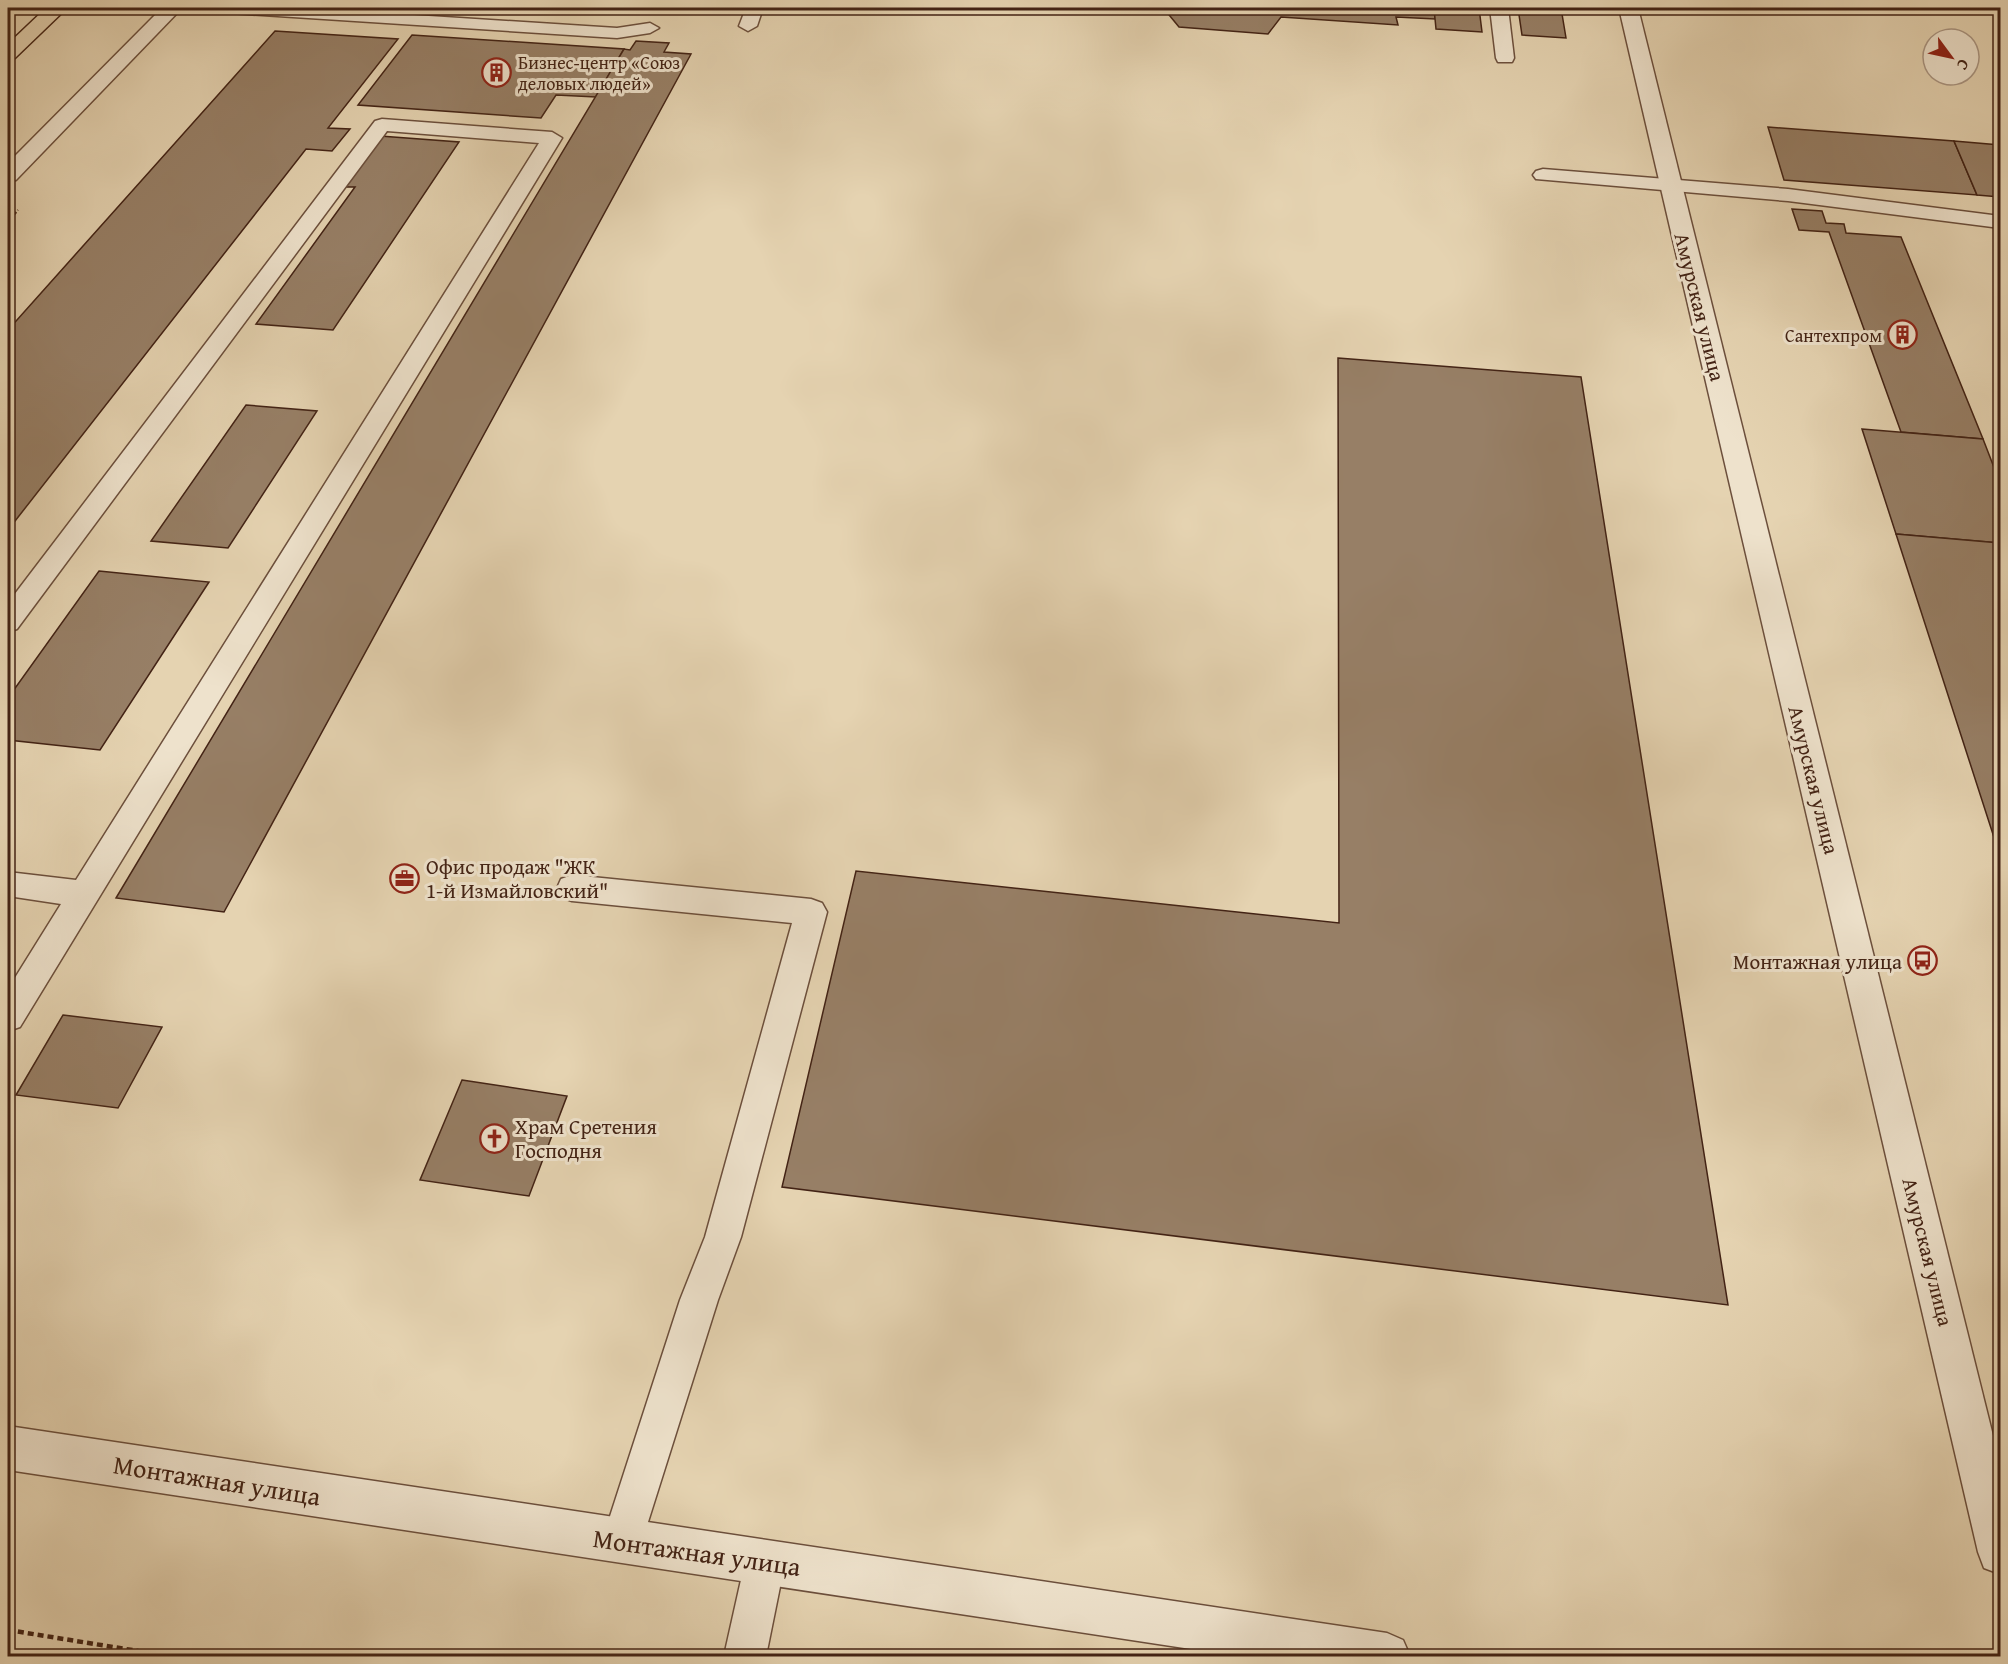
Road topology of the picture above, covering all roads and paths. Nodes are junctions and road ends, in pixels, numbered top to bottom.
1 (57, 8) edge
2 (172, 8) edge
3 (230, 8) edge
4 (754, 8) edge
5 (1498, 8) edge
6 (1628, 8) edge
7 (748, 26) dead end
8 (650, 28) dead end
9 (8, 54) edge
10 (1505, 58) dead end
11 (8, 175) edge
12 (1543, 175) dead end
13 (1671, 186) junction
14 (2001, 222) edge
15 (8, 622) edge
16 (8, 884) edge
17 (572, 888) dead end
18 (84, 894) junction
19 (8, 1017) edge
20 (8, 1448) edge
21 (622, 1541) junction
22 (2001, 1552) edge
23 (765, 1562) junction
24 (8, 1630) edge
25 (169, 1656) edge
26 (745, 1656) edge
27 (1387, 1656) edge

1 - 9 main road
2 - 11 street
3 - 8 lane
4 - 7 lane
5 - 10 lane
6 - 13 street, Амурская улица
12 - 13 lane
13 - 14 lane
13 - 22 street, Амурская улица
15 - 18 lane
16 - 18 lane
17 - 21 lane
18 - 19 lane
20 - 21 street, Монтажная улица
21 - 23 street, Монтажная улица
23 - 26 lane
23 - 27 street, Монтажная улица
24 - 25 path

